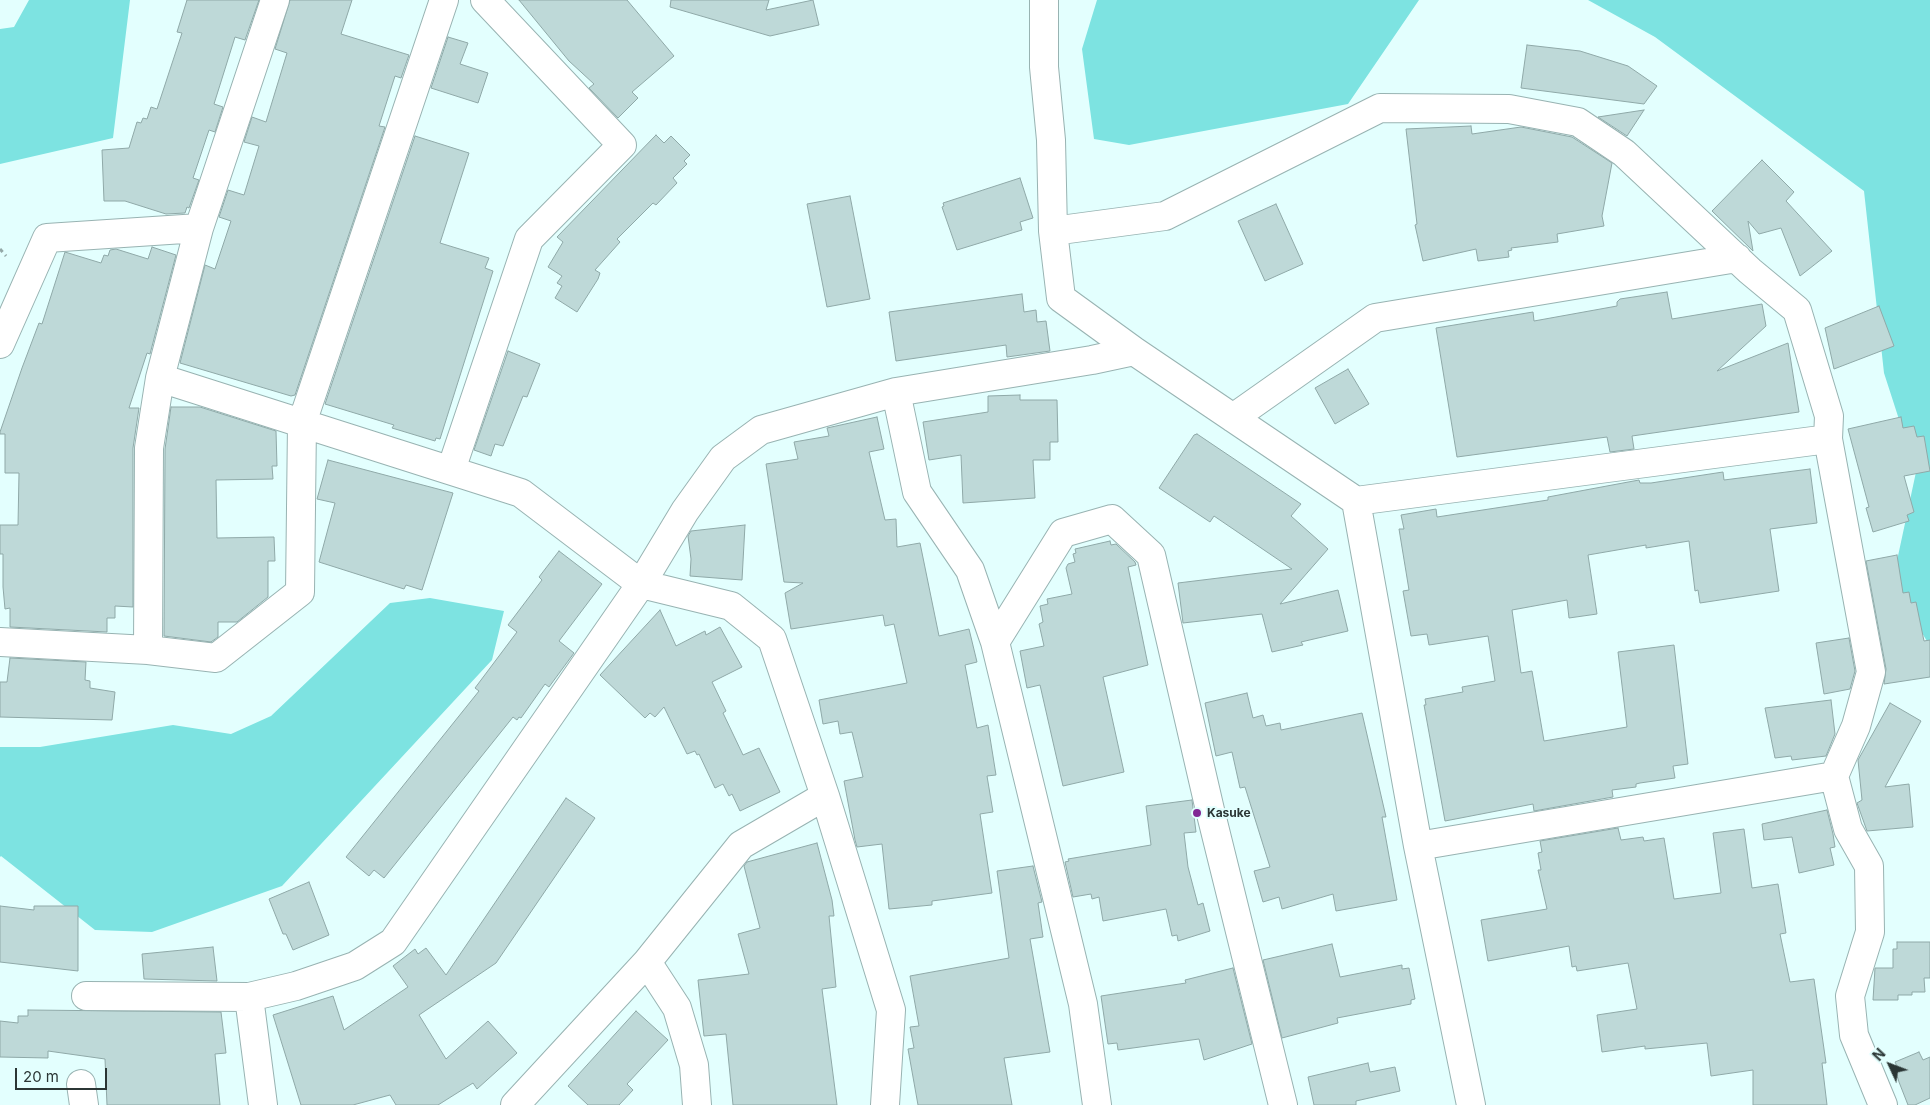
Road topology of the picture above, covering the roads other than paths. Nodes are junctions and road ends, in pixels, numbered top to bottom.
1 (275, 0) edge
2 (444, 0) edge
3 (486, 0) edge
4 (1046, 2) edge
5 (199, 228) junction
6 (1053, 231) junction
7 (1737, 258) junction
8 (0, 344) edge
9 (1134, 351) junction
10 (160, 378) junction
11 (896, 392) junction
12 (1233, 418) junction
13 (302, 423) junction
14 (1828, 439) junction
15 (451, 470) junction
16 (1356, 501) junction
17 (641, 584) junction
18 (0, 642) edge
19 (995, 642) junction
20 (148, 650) junction
21 (1834, 776) junction
22 (825, 796) junction
23 (1418, 846) junction
24 (648, 962) junction
25 (86, 996) dead end
26 (249, 997) junction
27 (262, 1105) edge
28 (515, 1105) edge
29 (697, 1105) edge
30 (885, 1105) edge
31 (1097, 1105) edge
32 (1283, 1105) edge
33 (1471, 1105) edge
34 (1883, 1105) edge

1 - 5 street
2 - 13 street
3 - 15 street
4 - 6 street
5 - 8 street
5 - 10 street
6 - 7 street
6 - 9 street
7 - 12 street
7 - 14 street
9 - 11 street
9 - 12 street
10 - 13 street
10 - 20 street
11 - 17 street
11 - 19 street
12 - 16 street
13 - 15 street
13 - 20 street
14 - 16 street
14 - 21 street
15 - 17 street
16 - 23 street
17 - 22 street
17 - 26 street
18 - 20 street
19 - 31 street
19 - 32 street
21 - 23 street
21 - 34 street
22 - 24 street
22 - 30 street
23 - 33 street
24 - 28 street
24 - 29 street
25 - 26 street
26 - 27 street

